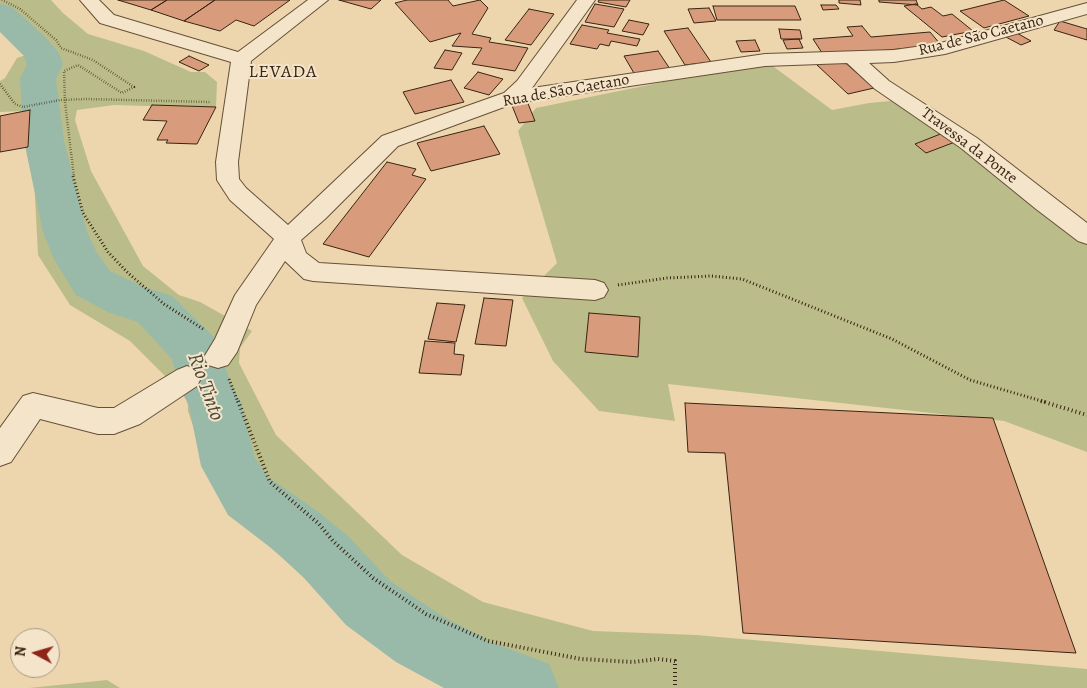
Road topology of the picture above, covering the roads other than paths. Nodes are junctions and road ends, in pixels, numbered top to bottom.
1 (89, 0) edge
2 (319, 0) edge
3 (586, 0) edge
4 (1081, 13) edge
5 (852, 57) junction
6 (241, 60) junction
7 (511, 97) junction
8 (1087, 235) edge
9 (288, 238) junction
10 (595, 290) road end
11 (218, 357) road end
12 (187, 378) dead end
13 (0, 454) edge

1 - 6 street
2 - 6 street
3 - 7 street
4 - 5 street, Rua de São Caetano
5 - 7 street, Rua de São Caetano
5 - 8 street, Travessa da Ponte
6 - 9 street
7 - 9 street, Rua de São Caetano
9 - 10 street
9 - 11 street, Rua de São Caetano
12 - 13 street

